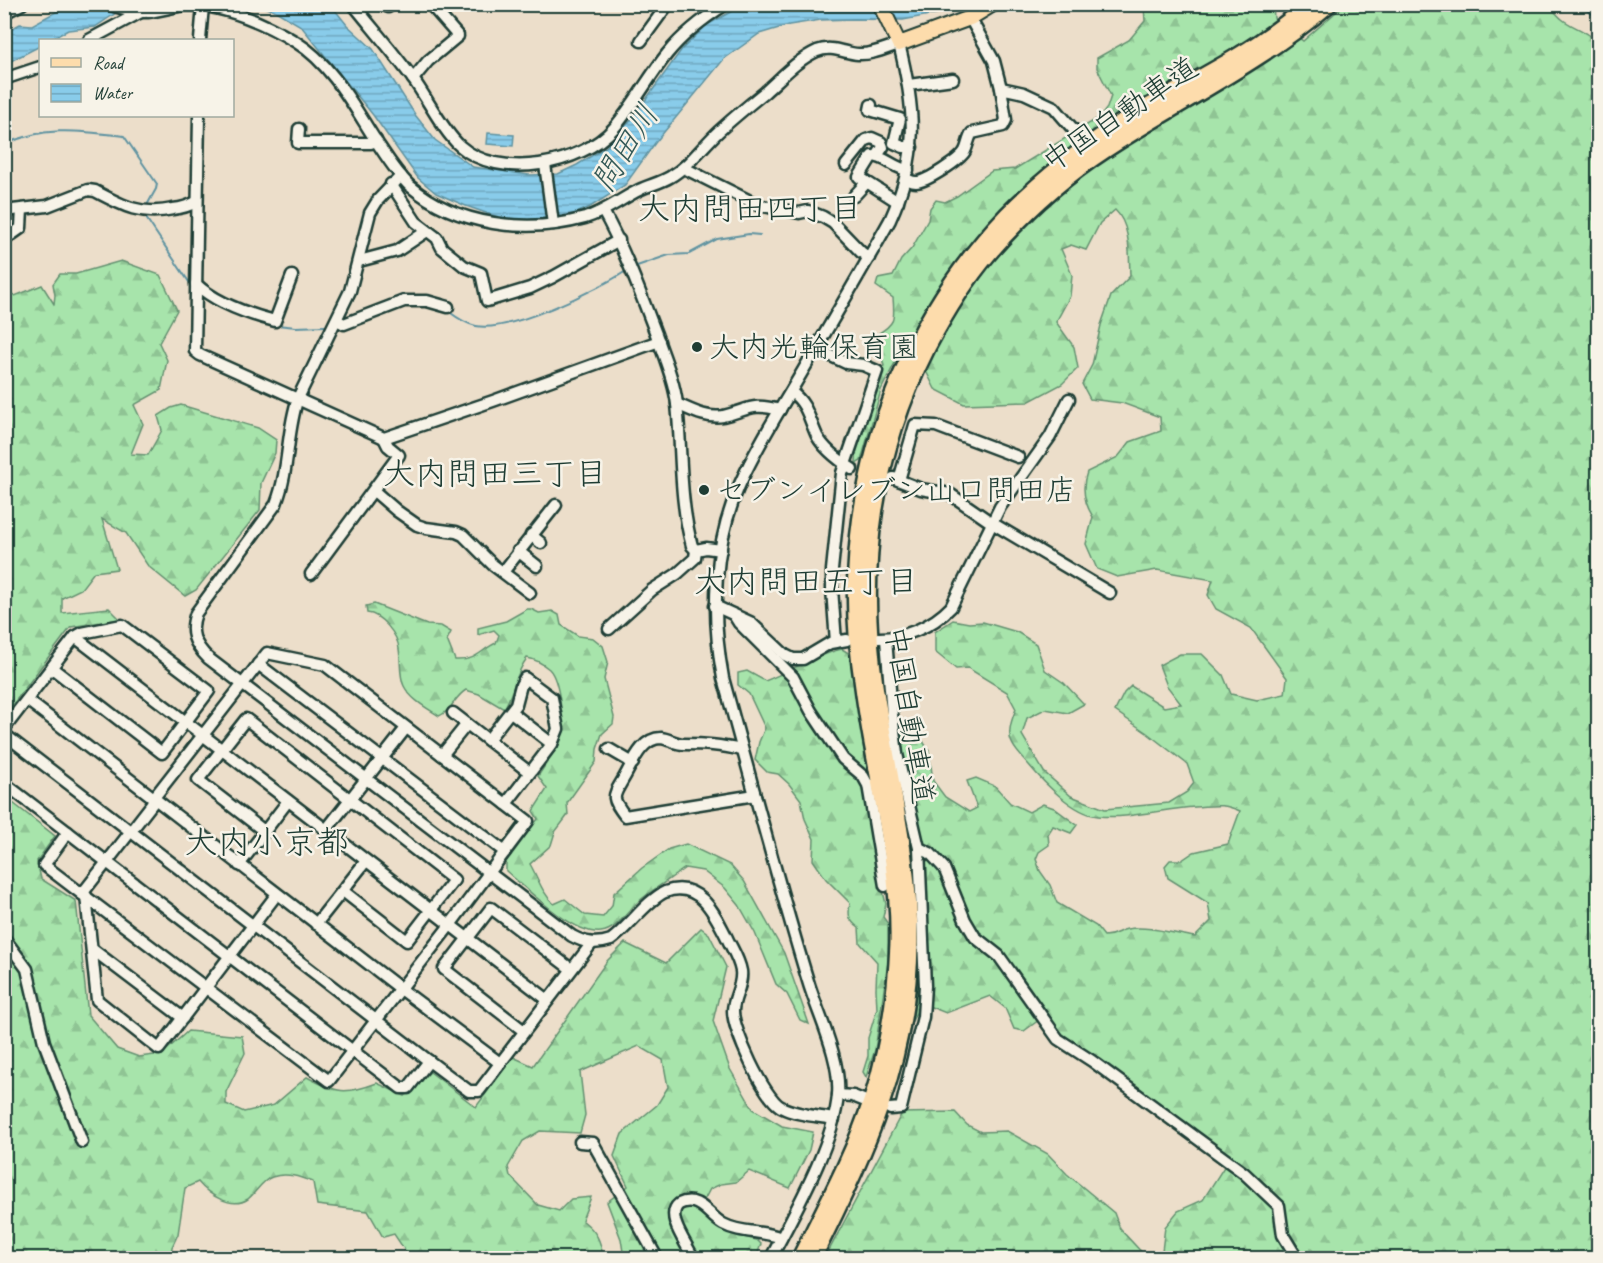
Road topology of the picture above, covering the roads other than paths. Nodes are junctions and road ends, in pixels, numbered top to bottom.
1 (22, 4) edge
2 (107, 4) edge
3 (353, 4) edge
4 (386, 4) edge
5 (392, 4) edge
6 (430, 4) edge
7 (668, 4) edge
8 (726, 4) edge
9 (880, 4) edge
10 (993, 4) edge
11 (1310, 4) edge
12 (1329, 4) edge
13 (203, 6) junction
14 (139, 12) junction
15 (4, 13) edge
16 (970, 18) junction
17 (92, 39) edge
18 (200, 39) edge
19 (641, 40) dead end
20 (899, 44) junction
21 (39, 67) edge
22 (4, 79) edge
23 (413, 79) junction
24 (952, 79) dead end
25 (909, 85) junction
26 (1001, 88) junction
27 (870, 111) dead end
28 (199, 117) edge
29 (299, 129) dead end
30 (1073, 129) dead end
31 (376, 140) junction
32 (912, 147) junction
33 (877, 156) junction
34 (545, 164) junction
35 (846, 165) dead end
36 (684, 168) junction
37 (907, 175) junction
38 (401, 176) junction
39 (866, 183) junction
40 (391, 184) junction
41 (854, 196) dead end
42 (196, 202) junction
43 (898, 202) junction
44 (22, 209) junction
45 (4, 211) edge
46 (603, 211) junction
47 (552, 224) junction
48 (427, 231) junction
49 (4, 240) edge
50 (619, 240) junction
51 (869, 258) junction
52 (358, 261) junction
53 (292, 276) dead end
54 (196, 288) junction
55 (448, 307) dead end
56 (337, 320) junction
57 (658, 341) junction
58 (816, 348) junction
59 (790, 392) junction
60 (298, 398) junction
61 (1069, 399) dead end
62 (677, 404) junction
63 (780, 410) junction
64 (384, 438) junction
65 (1018, 457) dead end
66 (848, 467) junction
67 (374, 491) junction
68 (556, 505) dead end
69 (992, 523) junction
70 (531, 535) junction
71 (541, 543) dead end
72 (696, 550) junction
73 (721, 550) junction
74 (518, 551) junction
75 (537, 566) dead end
76 (503, 572) junction
77 (311, 574) dead end
78 (530, 593) dead end
79 (1110, 593) dead end
80 (715, 606) junction
81 (734, 615) junction
82 (609, 629) dead end
83 (75, 637) junction
84 (258, 664) junction
85 (52, 668) junction
86 (242, 683) junction
87 (27, 700) junction
88 (511, 712) junction
89 (453, 713) dead end
90 (186, 722) junction
91 (467, 724) junction
92 (406, 728) junction
93 (4, 729) edge
94 (202, 734) junction
95 (4, 735) edge
96 (488, 740) junction
97 (552, 744) junction
98 (609, 749) dead end
99 (222, 750) junction
100 (742, 750) junction
101 (442, 755) junction
102 (382, 758) junction
103 (633, 763) junction
104 (529, 772) junction
105 (366, 778) junction
106 (4, 783) edge
107 (755, 795) junction
108 (153, 799) junction
109 (350, 800) junction
110 (288, 801) junction
111 (506, 804) junction
112 (326, 830) junction
113 (131, 831) junction
114 (264, 831) junction
115 (68, 832) junction
116 (919, 848) junction
117 (505, 852) junction
118 (107, 861) junction
119 (366, 861) junction
120 (239, 865) junction
121 (489, 873) junction
122 (885, 886) dead end
123 (343, 891) junction
124 (277, 894) junction
125 (84, 895) junction
126 (431, 910) junction
127 (316, 924) junction
128 (450, 925) junction
129 (254, 926) junction
130 (4, 938) edge
131 (468, 939) junction
132 (591, 943) junction
133 (92, 949) junction
134 (230, 957) junction
135 (571, 969) junction
136 (207, 987) junction
137 (401, 989) junction
138 (548, 1000) junction
139 (183, 1018) junction
140 (376, 1020) junction
141 (524, 1030) junction
142 (353, 1050) junction
143 (429, 1060) junction
144 (500, 1063) junction
145 (838, 1095) junction
146 (863, 1100) dead end
147 (890, 1110) dead end
148 (834, 1119) junction
149 (82, 1142) dead end
150 (580, 1142) dead end
151 (781, 1238) junction
152 (657, 1258) edge
153 (693, 1258) edge
154 (771, 1258) edge
155 (800, 1258) edge
156 (813, 1258) edge
157 (1297, 1258) edge

1 - 15 street
2 - 14 street
3 - 23 street
4 - 5 street
6 - 23 street
7 - 19 street
8 - 34 street
9 - 20 main road
10 - 16 main road
11 - 155 highway, 中国自動車道
12 - 156 highway, 中国自動車道
13 - 14 street
13 - 18 street
13 - 31 street
14 - 17 street
16 - 20 main road
16 - 26 street
20 - 25 street
20 - 36 street
21 - 22 street
23 - 34 street
24 - 25 street
25 - 32 street
26 - 30 street
26 - 37 street
27 - 32 street
28 - 42 street
29 - 31 street
31 - 38 street
32 - 37 street
33 - 35 street
33 - 37 street
33 - 39 street
34 - 47 street
36 - 46 street
36 - 51 street
37 - 43 street
38 - 40 street
38 - 47 street
39 - 41 street
39 - 43 street
40 - 48 street
40 - 52 street
42 - 44 street
42 - 54 street
43 - 51 street
44 - 45 street
44 - 49 street
46 - 47 street
46 - 50 street
48 - 50 street
48 - 52 street
50 - 57 street
51 - 58 street
52 - 56 street
53 - 54 street
54 - 60 street
55 - 56 street
56 - 60 street
57 - 62 street
57 - 64 street
58 - 59 street
58 - 66 street
59 - 63 street
59 - 66 street
60 - 64 street
60 - 86 street
61 - 69 street
62 - 63 street
62 - 72 street
63 - 73 street
64 - 67 street
65 - 69 street
66 - 81 street
67 - 76 street
67 - 77 street
68 - 70 street
69 - 79 street
69 - 116 street
70 - 71 street
70 - 74 street
72 - 73 street
72 - 82 street
73 - 80 street
74 - 75 street
74 - 76 street
76 - 78 street
80 - 81 street
80 - 100 street
81 - 122 street
83 - 85 street
83 - 90 street
83 - 90 street
84 - 86 street
84 - 92 street
84 - 102 street
85 - 87 street
85 - 90 street
86 - 94 street
86 - 105 street
87 - 93 street
87 - 108 street
88 - 96 street
88 - 97 street
88 - 97 street
89 - 91 street
90 - 94 street
91 - 96 street
91 - 101 street
92 - 101 street
92 - 102 street
94 - 99 street
94 - 108 street
95 - 113 street
96 - 104 street
97 - 104 street
98 - 103 street
99 - 109 street
99 - 110 street
99 - 114 street
100 - 103 street
100 - 107 street
101 - 111 street
102 - 105 street
102 - 117 street
103 - 107 street
104 - 111 street
105 - 109 street
105 - 121 street
106 - 115 street
107 - 145 street
108 - 113 street
108 - 120 street
109 - 112 street
109 - 126 street
110 - 112 street
110 - 114 street
111 - 117 street
112 - 119 street
113 - 118 street
113 - 129 street
114 - 120 street
115 - 118 street
115 - 125 street
116 - 147 street
116 - 157 street
117 - 121 street
118 - 125 street
118 - 134 street
119 - 123 street
119 - 126 street
120 - 124 street
121 - 128 street
121 - 132 street
123 - 126 street
123 - 127 street
124 - 127 street
124 - 129 street
125 - 133 street
125 - 136 street
126 - 128 street
127 - 137 street
128 - 131 street
128 - 137 street
129 - 134 street
129 - 140 street
130 - 149 street
131 - 135 street
131 - 138 street
131 - 141 street
132 - 135 street
132 - 148 street
133 - 139 street
133 - 139 street
134 - 136 street
134 - 142 street
135 - 138 street
136 - 139 street
136 - 142 street
137 - 140 street
137 - 144 street
138 - 141 street
140 - 142 street
140 - 143 street
141 - 144 street
142 - 143 street
143 - 144 street
145 - 146 street
145 - 148 street
148 - 151 street
150 - 152 street
151 - 153 street
151 - 154 street

